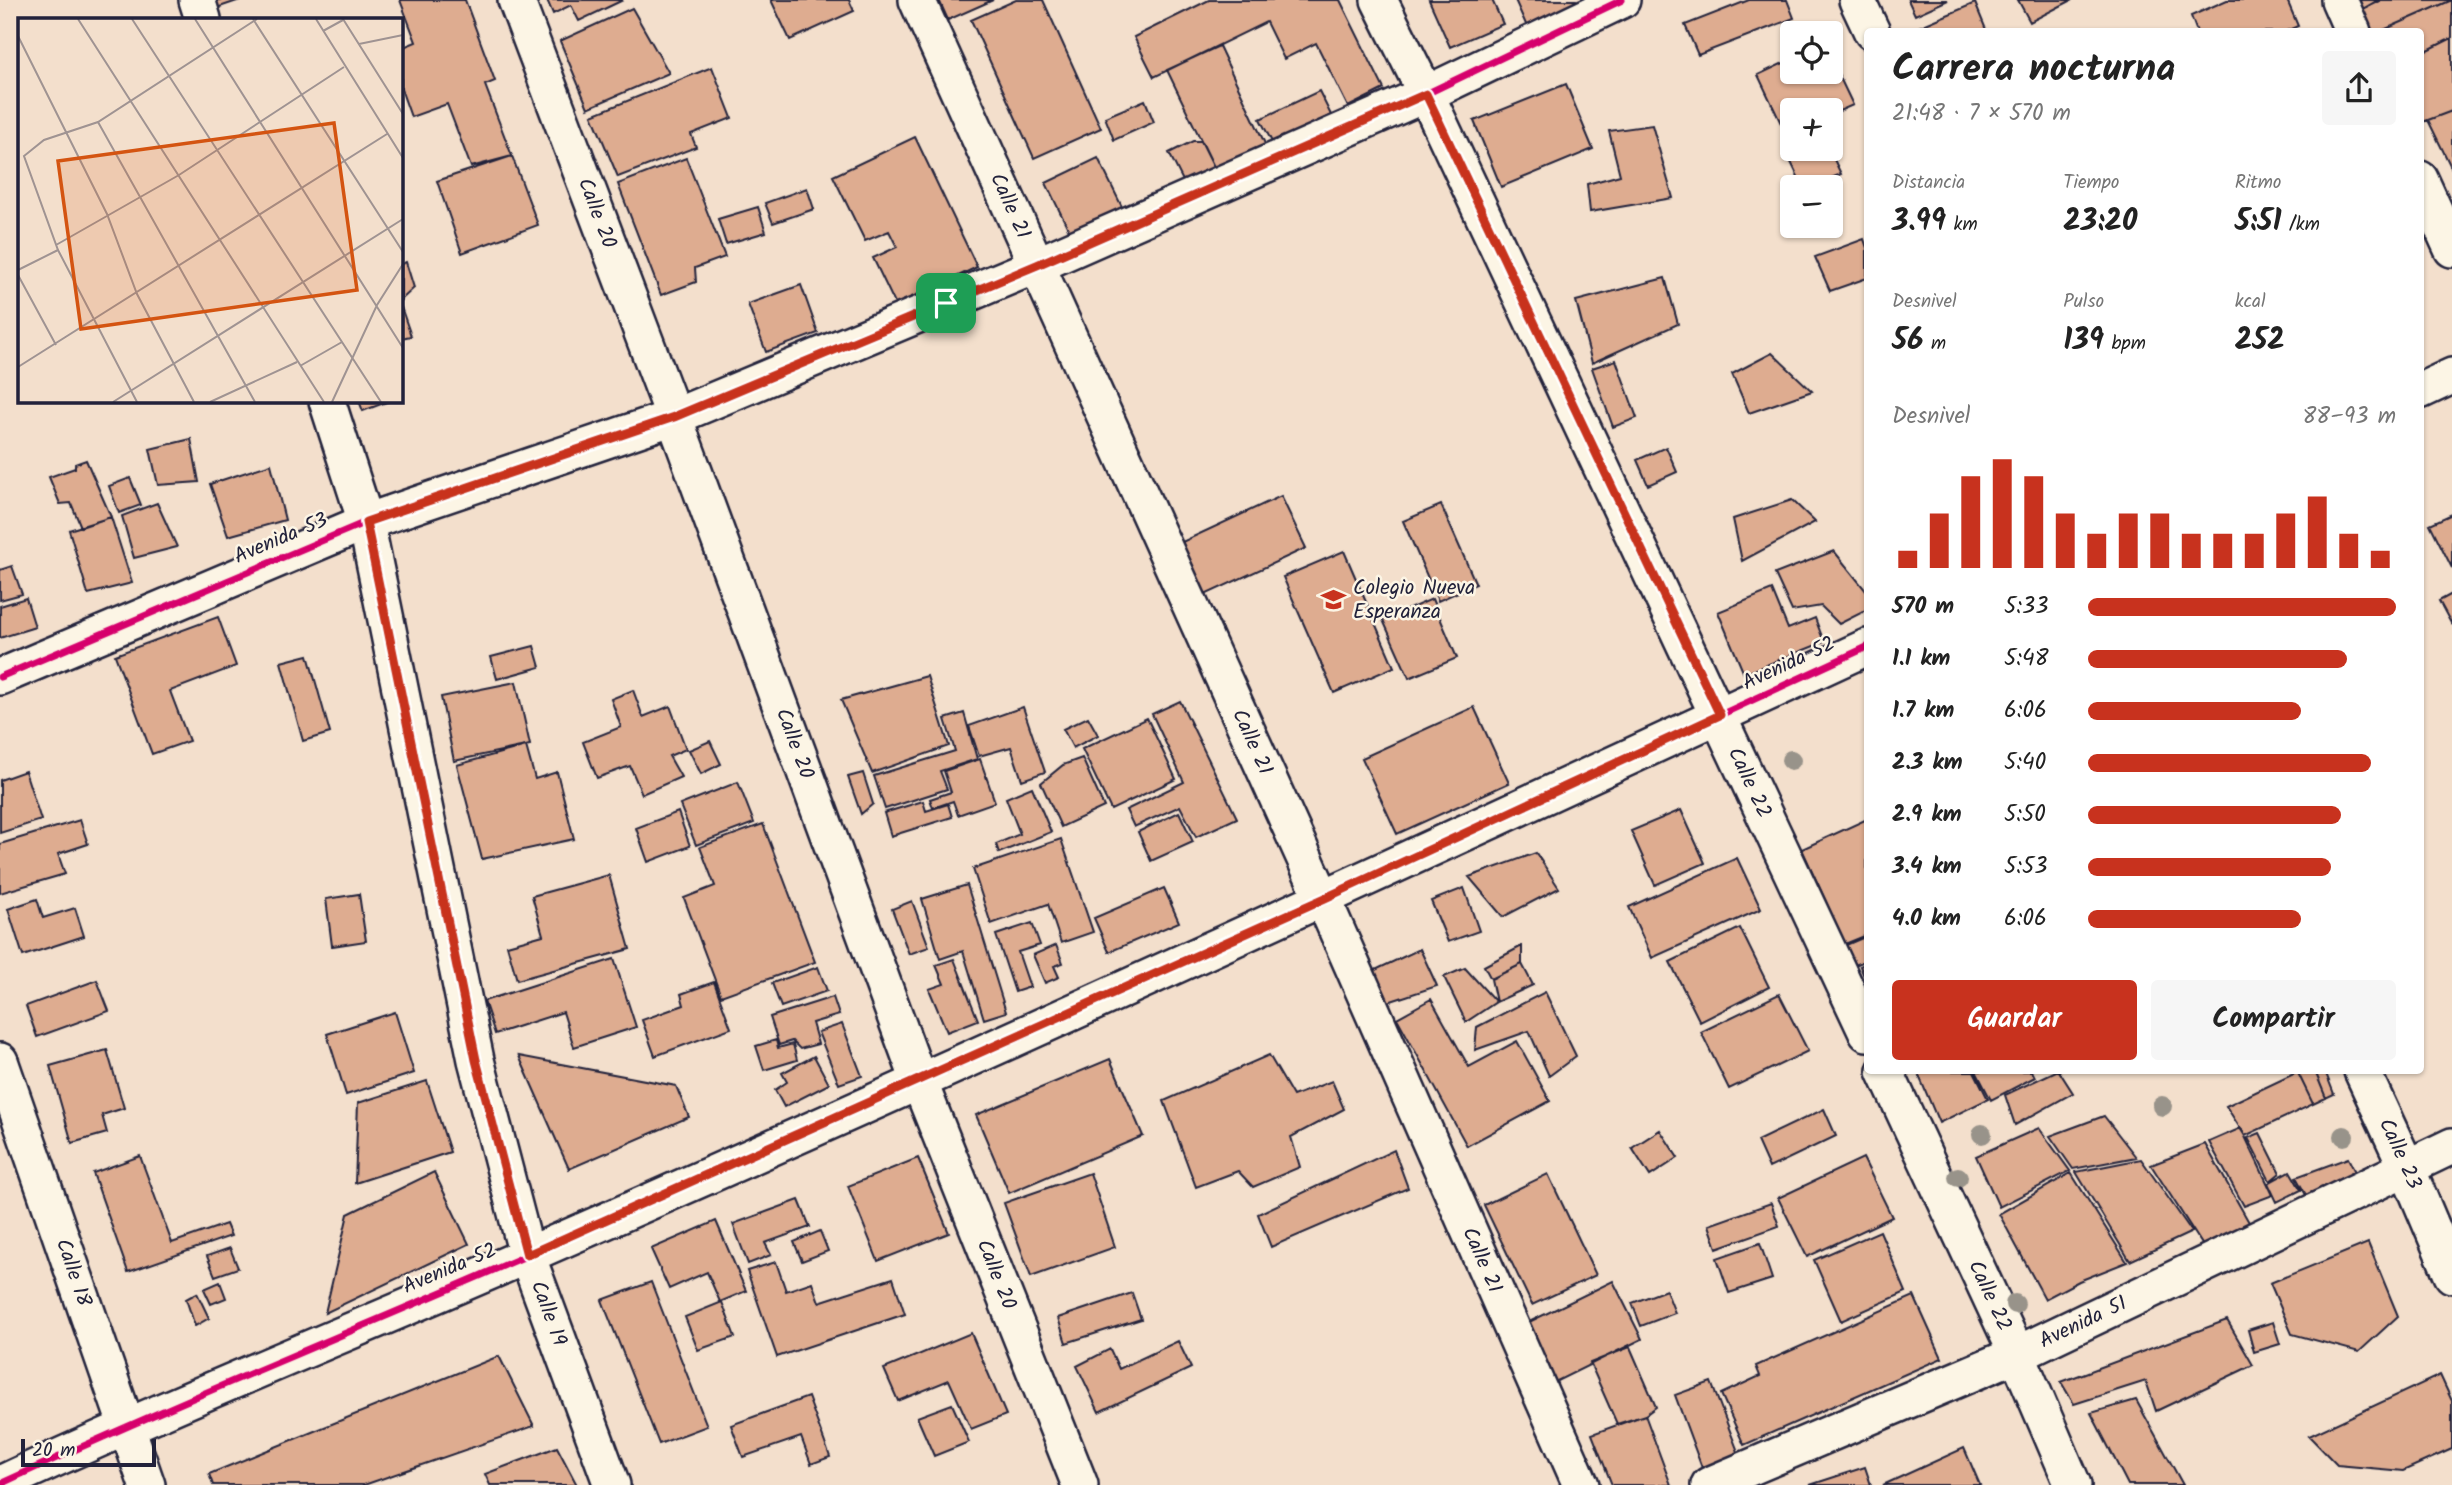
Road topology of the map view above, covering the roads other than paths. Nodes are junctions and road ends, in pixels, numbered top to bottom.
1 (197, 0) edge
2 (516, 0) edge
3 (917, 0) edge
4 (1379, 0) edge
5 (1622, 0) edge
6 (1857, 0) edge
7 (2339, 0) edge
8 (203, 18) edge
9 (1870, 28) edge
10 (2351, 28) edge
11 (1426, 94) junction
12 (2424, 188) edge
13 (2452, 249) edge
14 (1037, 265) junction
15 (2452, 376) edge
16 (2424, 389) edge
17 (327, 402) edge
18 (674, 417) junction
19 (366, 522) junction
20 (1864, 649) edge
21 (0, 677) edge
22 (1720, 715) junction
23 (1323, 899) junction
24 (1864, 1027) edge
25 (0, 1061) edge
26 (1886, 1074) edge
27 (2363, 1074) edge
28 (919, 1081) junction
29 (2452, 1146) edge
30 (2406, 1166) junction
31 (527, 1255) junction
32 (2452, 1275) edge
33 (2017, 1354) junction
34 (127, 1425) junction
35 (0, 1484) edge
36 (147, 1485) edge
37 (612, 1485) edge
38 (1080, 1485) edge
39 (1581, 1485) edge
40 (1709, 1485) edge
41 (2073, 1485) edge

1 - 8 street
2 - 18 street, Calle 20
3 - 14 street, Calle 21
4 - 11 street, Calle 22
5 - 11 street, Avenida 53
6 - 9 street
7 - 10 street
11 - 14 street, Avenida 53
11 - 22 street, Calle 22
12 - 13 street
14 - 18 street, Avenida 53
14 - 23 street, Calle 21
15 - 16 street
17 - 19 street, Calle 19
18 - 19 street, Avenida 53
18 - 28 street, Calle 20
19 - 21 street, Avenida 53
19 - 31 street, Calle 19
20 - 22 street, Avenida 52
22 - 23 street, Avenida 52
22 - 24 street, Calle 22
23 - 28 street, Avenida 52
23 - 39 street, Calle 21
25 - 34 street, Calle 18
26 - 33 street, Calle 22
27 - 30 street, Calle 23
28 - 31 street, Avenida 52
28 - 38 street, Calle 20
29 - 30 street, Avenida 51
30 - 32 street, Calle 23
30 - 33 street, Avenida 51
31 - 34 street, Avenida 52
31 - 37 street, Calle 19
33 - 40 street, Avenida 51
33 - 41 street, Calle 22
34 - 35 street, Avenida 52
34 - 36 street, Calle 18

